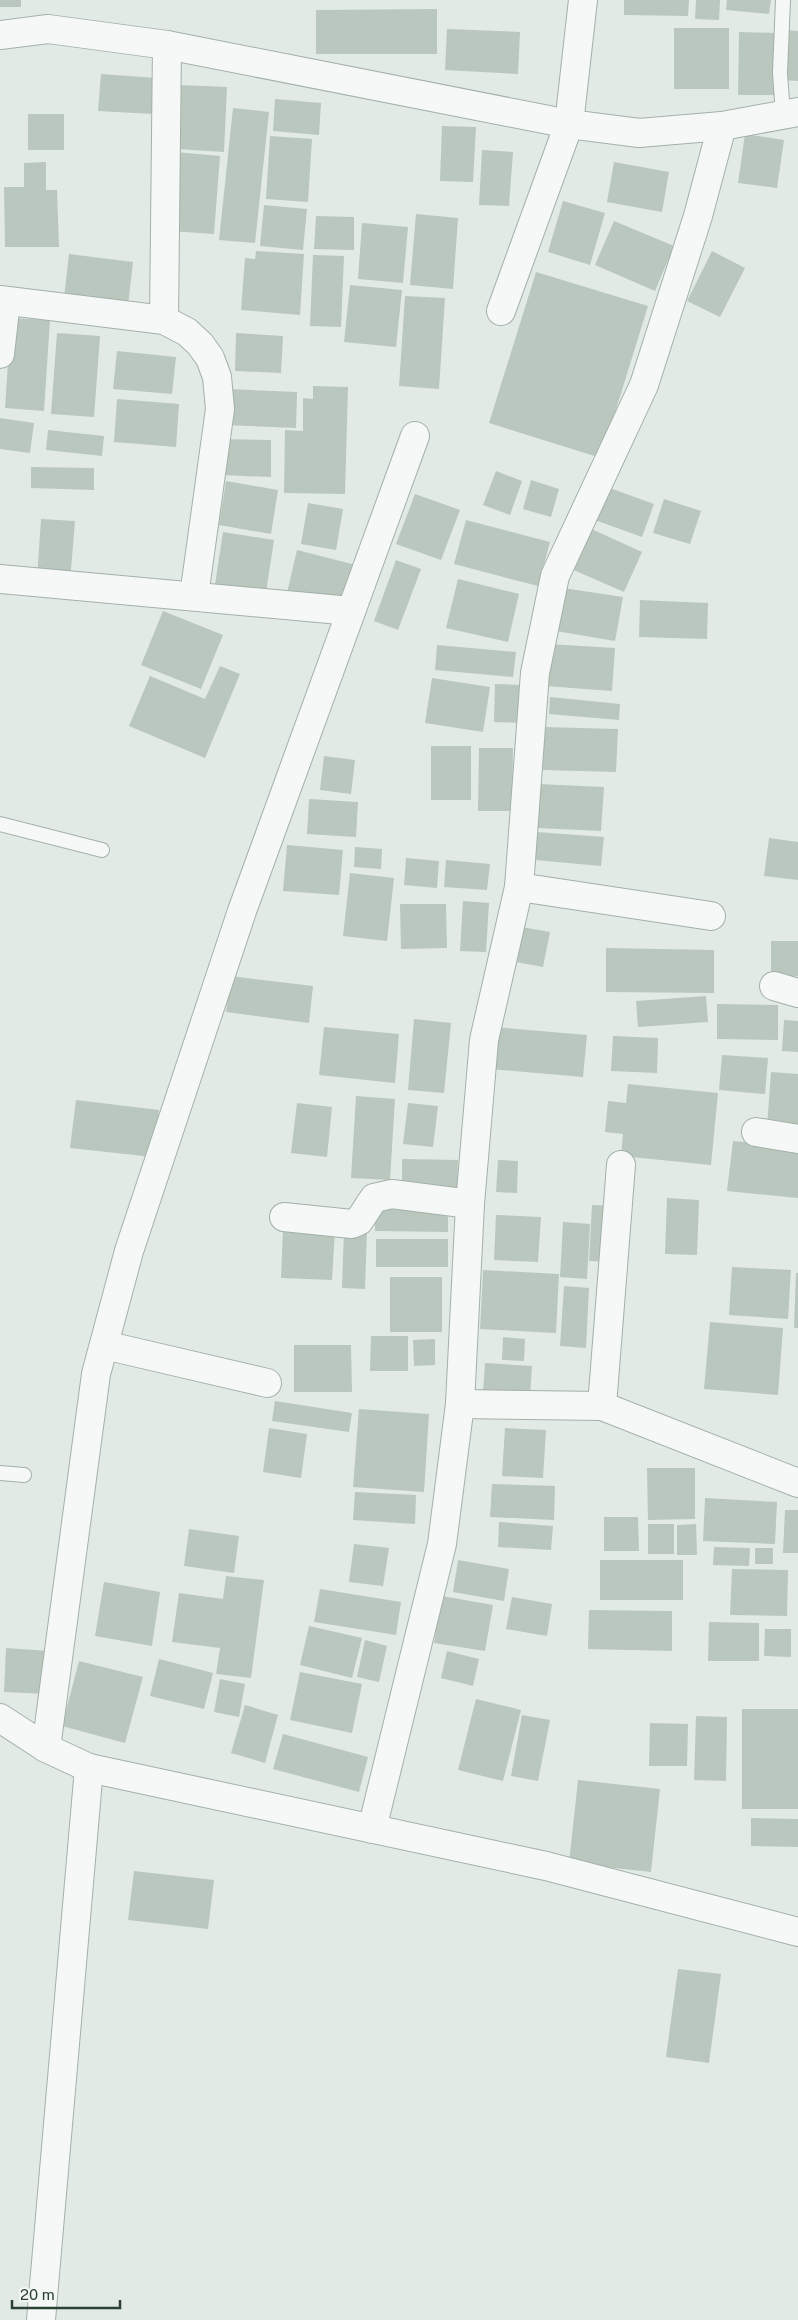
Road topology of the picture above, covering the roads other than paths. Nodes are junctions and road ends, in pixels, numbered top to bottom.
1 (583, 0) edge
2 (783, 0) edge
3 (0, 35) edge
4 (167, 45) junction
5 (791, 113) edge
6 (569, 124) junction
7 (722, 126) junction
8 (3, 300) edge
9 (501, 311) dead end
10 (164, 320) junction
11 (0, 354) edge
12 (415, 436) dead end
13 (0, 579) edge
14 (194, 596) junction
15 (351, 611) junction
16 (0, 824) edge
17 (102, 850) dead end
18 (520, 887) junction
19 (711, 916) dead end
20 (756, 1132) dead end
21 (798, 1139) edge
22 (621, 1165) dead end
23 (470, 1204) junction
24 (284, 1217) dead end
25 (104, 1345) junction
26 (267, 1383) dead end
27 (460, 1404) junction
28 (602, 1406) junction
29 (0, 1473) edge
30 (24, 1475) dead end
31 (798, 1483) edge
32 (0, 1718) edge
33 (46, 1748) junction
34 (89, 1768) junction
35 (372, 1829) junction
36 (798, 1932) edge
37 (41, 2320) edge

1 - 6 street
2 - 5 lane
3 - 4 street
4 - 6 street
4 - 10 street
5 - 7 street
6 - 7 street
6 - 9 street
7 - 18 street
8 - 10 street
8 - 11 street
10 - 14 street
12 - 15 street
13 - 14 street
14 - 15 street
15 - 25 street
16 - 17 lane
18 - 19 street
18 - 23 street
20 - 21 street
22 - 28 street
23 - 24 street
23 - 27 street
25 - 26 street
25 - 33 street
27 - 28 street
27 - 35 street
28 - 31 street
29 - 30 lane
32 - 33 street
33 - 34 street
34 - 35 street
34 - 37 street
35 - 36 street

